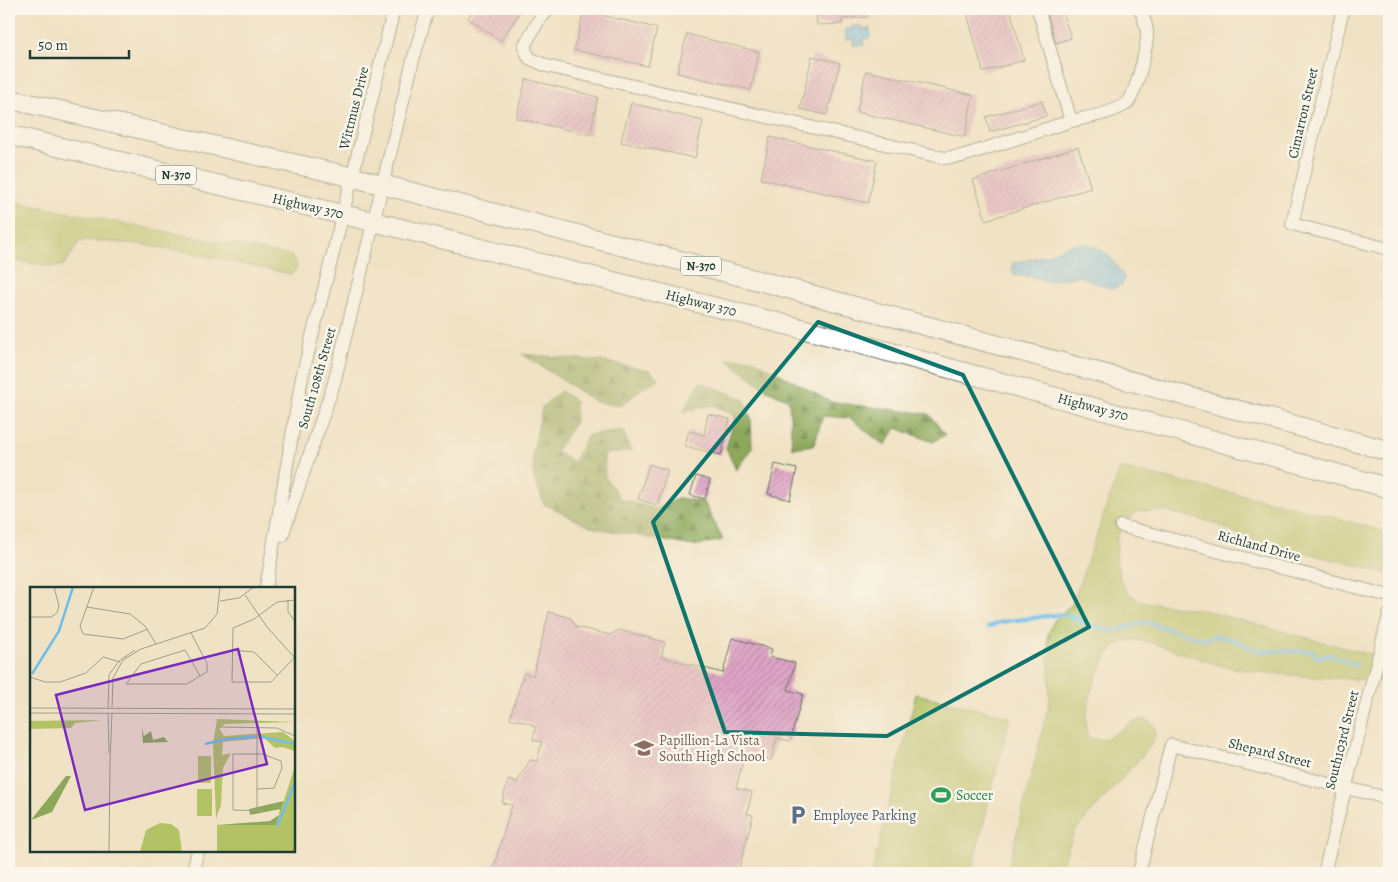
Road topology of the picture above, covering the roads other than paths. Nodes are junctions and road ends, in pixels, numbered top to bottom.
1 (394, 9) edge
2 (429, 9) edge
3 (548, 9) edge
4 (1038, 9) edge
5 (1140, 9) edge
6 (1343, 9) edge
7 (9, 99) edge
8 (1071, 121) junction
9 (9, 135) edge
10 (352, 178) junction
11 (382, 186) junction
12 (343, 215) junction
13 (373, 222) junction
14 (1389, 249) edge
15 (1389, 451) edge
16 (1389, 488) edge
17 (1121, 526) dead end
18 (269, 574) junction
19 (266, 587) edge
20 (1389, 596) edge
21 (1389, 615) edge
22 (1346, 788) junction
23 (1389, 801) edge
24 (198, 852) edge
25 (192, 873) edge
26 (1139, 873) edge
27 (1324, 873) edge

1 - 10 street, Wittmus Drive
2 - 11 street
3 - 8 street
4 - 8 street
5 - 8 street
6 - 14 street, Cimarron Street
7 - 10 highway, N-370
9 - 12 highway, Highway 370 / N-370
10 - 11 highway, N-370
10 - 12 street, Wittmus Drive
11 - 13 street, South 108th Street
11 - 15 highway, N-370
12 - 13 highway, Highway 370 / N-370
12 - 18 street, South 108th Street
13 - 16 highway, Highway 370 / N-370
13 - 18 street, South 108th Street
17 - 20 street, Richland Drive
18 - 19 street, South 108th Street
21 - 22 street, South103rd Street
22 - 23 street, Shepard Street
22 - 26 street, Shepard Street
22 - 27 street, South103rd Street
24 - 25 street

